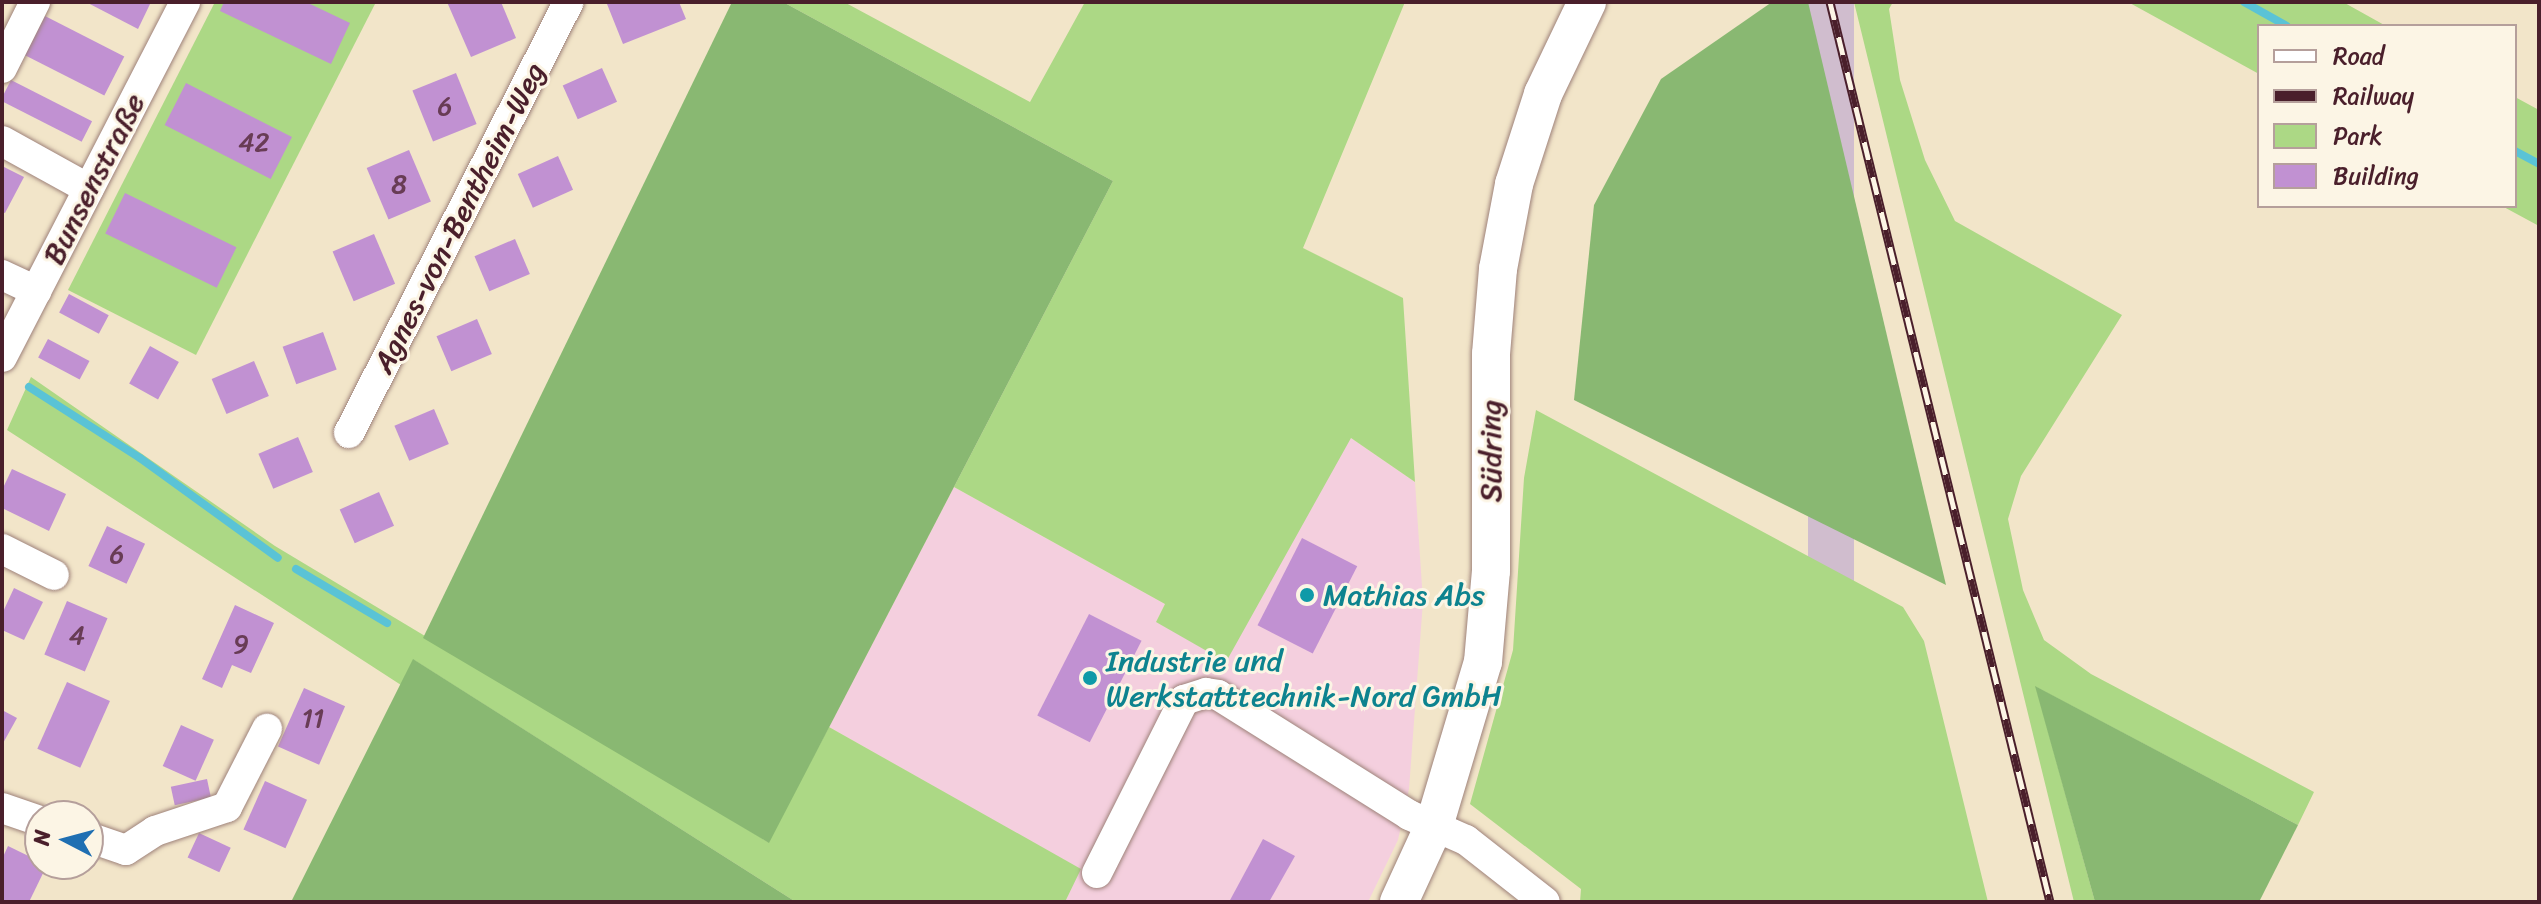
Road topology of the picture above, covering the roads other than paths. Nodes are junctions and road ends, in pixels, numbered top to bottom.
1 (35, 2) edge
2 (185, 2) edge
3 (569, 2) edge
4 (1587, 2) edge
5 (2, 68) edge
6 (2, 141) edge
7 (89, 189) junction
8 (2, 275) edge
9 (36, 291) junction
10 (2, 357) edge
11 (349, 433) dead end
12 (2, 549) edge
13 (54, 575) dead end
14 (267, 729) dead end
15 (2, 808) edge
16 (24, 816) edge
17 (1434, 826) junction
18 (104, 842) edge
19 (1097, 873) dead end
20 (1399, 902) edge
21 (1545, 902) edge

1 - 5 street
2 - 7 street, Bunsenstraße
3 - 11 street, Agnes-von-Bentheim-Weg
4 - 17 main road, Südring
6 - 7 street
7 - 9 street, Bunsenstraße
8 - 9 street
9 - 10 street, Bunsenstraße
12 - 13 street
14 - 18 street
15 - 16 street
17 - 19 street
17 - 20 main road, Südring
17 - 21 street

